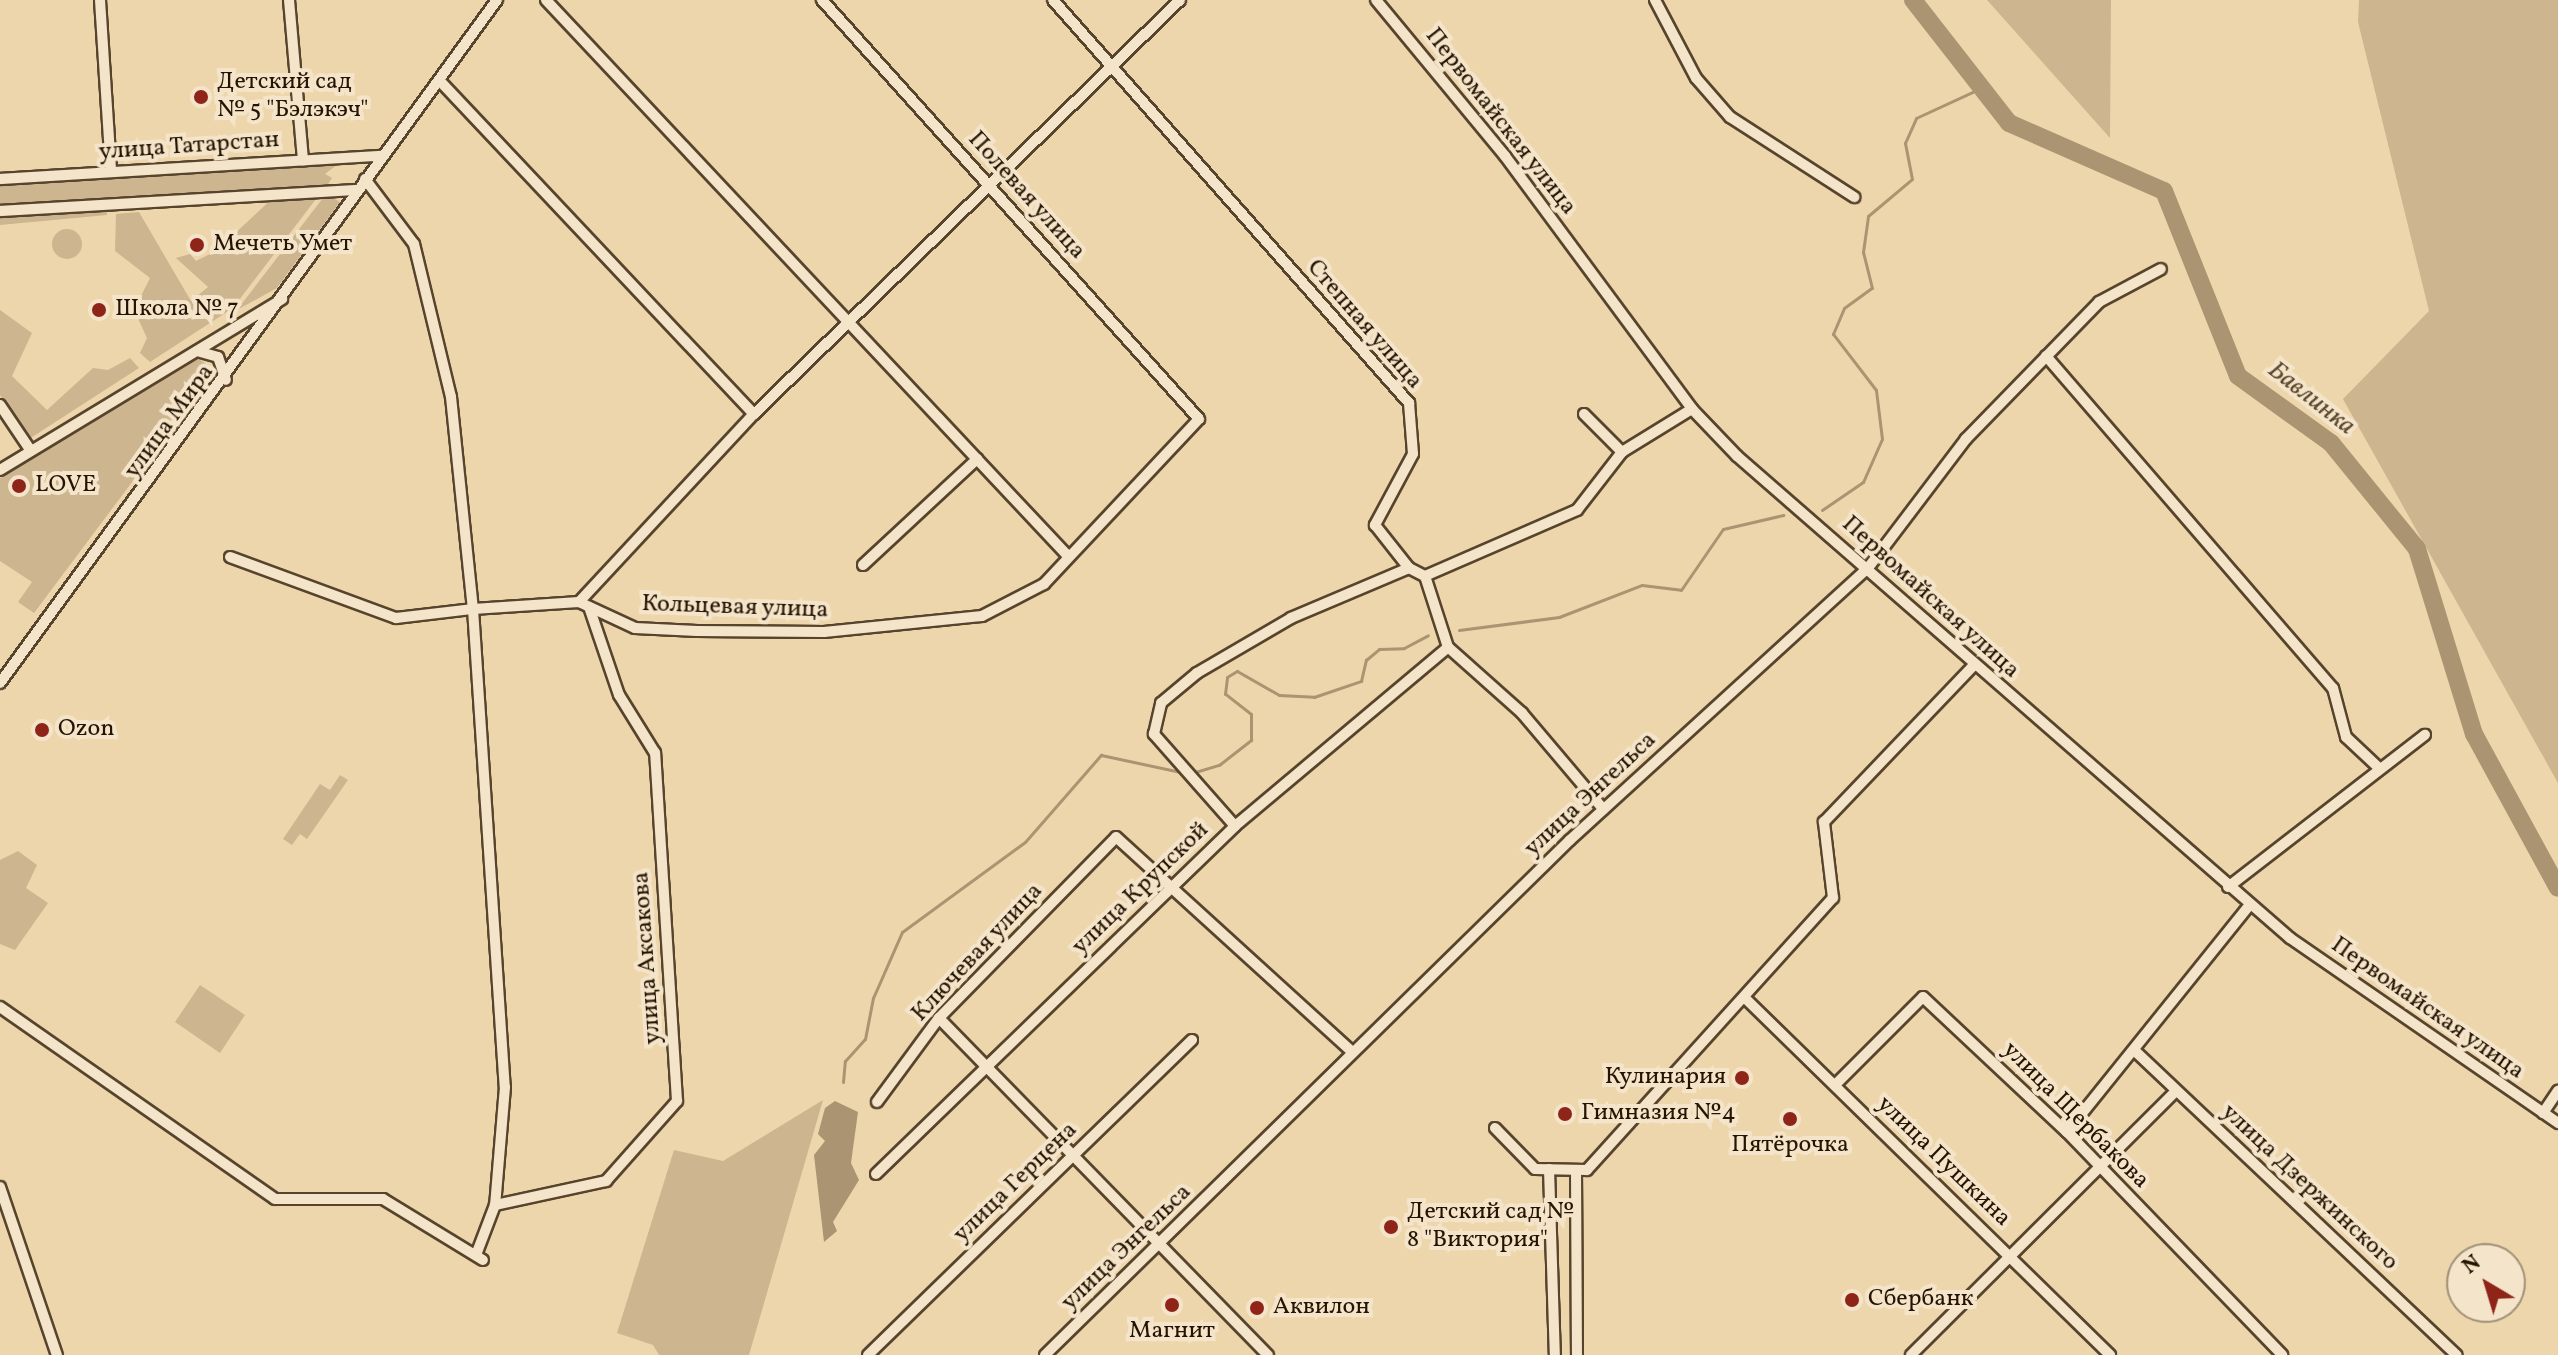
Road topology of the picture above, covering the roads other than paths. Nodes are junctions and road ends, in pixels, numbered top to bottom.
1 (100, 0) edge
2 (289, 0) edge
3 (497, 0) edge
4 (546, 0) edge
5 (1053, 0) edge
6 (1180, 0) edge
7 (1376, 0) edge
8 (1655, 0) edge
9 (828, 2) edge
10 (1110, 66) junction
11 (439, 80) junction
12 (381, 156) junction
13 (303, 160) junction
14 (111, 172) junction
15 (0, 179) edge
16 (365, 179) junction
17 (991, 186) junction
18 (358, 190) junction
19 (1854, 197) dead end
20 (0, 211) edge
21 (2161, 269) dead end
22 (285, 298) junction
23 (848, 323) junction
24 (191, 351) junction
25 (2046, 356) junction
26 (226, 380) junction
27 (0, 405) edge
28 (1692, 409) junction
29 (754, 414) junction
30 (1584, 414) dead end
31 (1199, 419) joint
32 (31, 451) junction
33 (1622, 452) junction
34 (977, 459) junction
35 (0, 470) edge
36 (1068, 556) junction
37 (230, 557) dead end
38 (863, 565) dead end
39 (1409, 568) junction
40 (1868, 568) junction
41 (1425, 576) junction
42 (584, 604) junction
43 (473, 609) junction
44 (1448, 647) junction
45 (1974, 665) junction
46 (0, 683) edge
47 (2425, 735) dead end
48 (2378, 767) junction
49 (1603, 809) junction
50 (1235, 826) junction
51 (1172, 887) junction
52 (2228, 887) junction
53 (2250, 904) junction
54 (1747, 1000) junction
55 (0, 1007) edge
56 (939, 1018) junction
57 (1192, 1040) dead end
58 (2134, 1050) junction
59 (1351, 1051) junction
60 (985, 1066) junction
61 (1835, 1085) junction
62 (2176, 1091) junction
63 (2558, 1091) edge
64 (877, 1102) dead end
65 (2543, 1113) junction
66 (2558, 1123) edge
67 (1495, 1128) dead end
68 (2067, 1132) junction
69 (1074, 1153) junction
70 (2099, 1165) junction
71 (1549, 1169) junction
72 (1576, 1170) junction
73 (876, 1174) dead end
74 (0, 1187) edge
75 (495, 1205) junction
76 (1160, 1244) junction
77 (2010, 1255) junction
78 (57, 1355) edge
79 (868, 1355) edge
80 (1045, 1355) edge
81 (1268, 1355) edge
82 (1555, 1355) edge
83 (1577, 1355) edge
84 (1911, 1355) edge
85 (2110, 1355) edge
86 (2282, 1355) edge
87 (2457, 1355) edge

1 - 14 street
2 - 13 street
3 - 11 street, улица Мира
4 - 23 street
5 - 10 street, Степная улица
6 - 10 street
7 - 28 street, Первомайская улица
8 - 19 street
9 - 17 street, Полевая улица
10 - 17 street
10 - 39 street, Степная улица
11 - 12 street, улица Мира
11 - 29 street
12 - 13 street, улица Татарстан
12 - 16 street, улица Мира
13 - 14 street, улица Татарстан
14 - 15 street, улица Татарстан
16 - 18 street, улица Мира
16 - 43 street
17 - 23 street
17 - 31 street, Полевая улица
18 - 20 street
18 - 22 street, улица Мира
21 - 25 street, улица Энгельса
22 - 24 street
22 - 26 street, улица Мира
23 - 29 street
23 - 34 street
24 - 26 street
24 - 32 street
25 - 40 street, улица Энгельса
25 - 48 street
26 - 46 street, улица Мира
27 - 32 street
28 - 33 street
28 - 40 street, Первомайская улица
29 - 42 street
30 - 33 street
31 - 36 street, Кольцевая улица
32 - 35 street
33 - 41 street
34 - 36 street
34 - 38 street
36 - 42 street, Кольцевая улица
37 - 43 street
39 - 41 street, Степная улица
39 - 50 street
40 - 45 street, Первомайская улица
40 - 49 street, улица Энгельса
41 - 44 street
42 - 43 street
42 - 75 street, улица Аксакова
43 - 75 street
44 - 49 street
44 - 50 street, улица Крупской
45 - 52 street, Первомайская улица
45 - 54 street
47 - 48 street
48 - 52 street
49 - 59 street, улица Энгельса
50 - 51 street, улица Крупской
51 - 56 street, Ключевая улица
51 - 59 street
51 - 60 street, улица Крупской
52 - 53 street, Первомайская улица
53 - 58 street
53 - 65 street, Первомайская улица
54 - 61 street, улица Пушкина
54 - 72 street
55 - 75 street
56 - 60 street
56 - 64 street, Ключевая улица
57 - 69 street, улица Герцена
58 - 62 street, улица Дзержинского
58 - 68 street
59 - 76 street, улица Энгельса
60 - 69 street
60 - 73 street, улица Крупской
61 - 68 street, улица Щербакова
61 - 77 street, улица Пушкина
62 - 70 street
62 - 87 street, улица Дзержинского
63 - 65 street
65 - 66 street, Первомайская улица
67 - 71 street
68 - 70 street, улица Щербакова
69 - 76 street
69 - 79 street, улица Герцена
70 - 77 street
70 - 86 street, улица Щербакова
71 - 72 street
71 - 82 street
72 - 83 street
74 - 78 street
76 - 80 street, улица Энгельса
76 - 81 street
77 - 84 street
77 - 85 street, улица Пушкина

